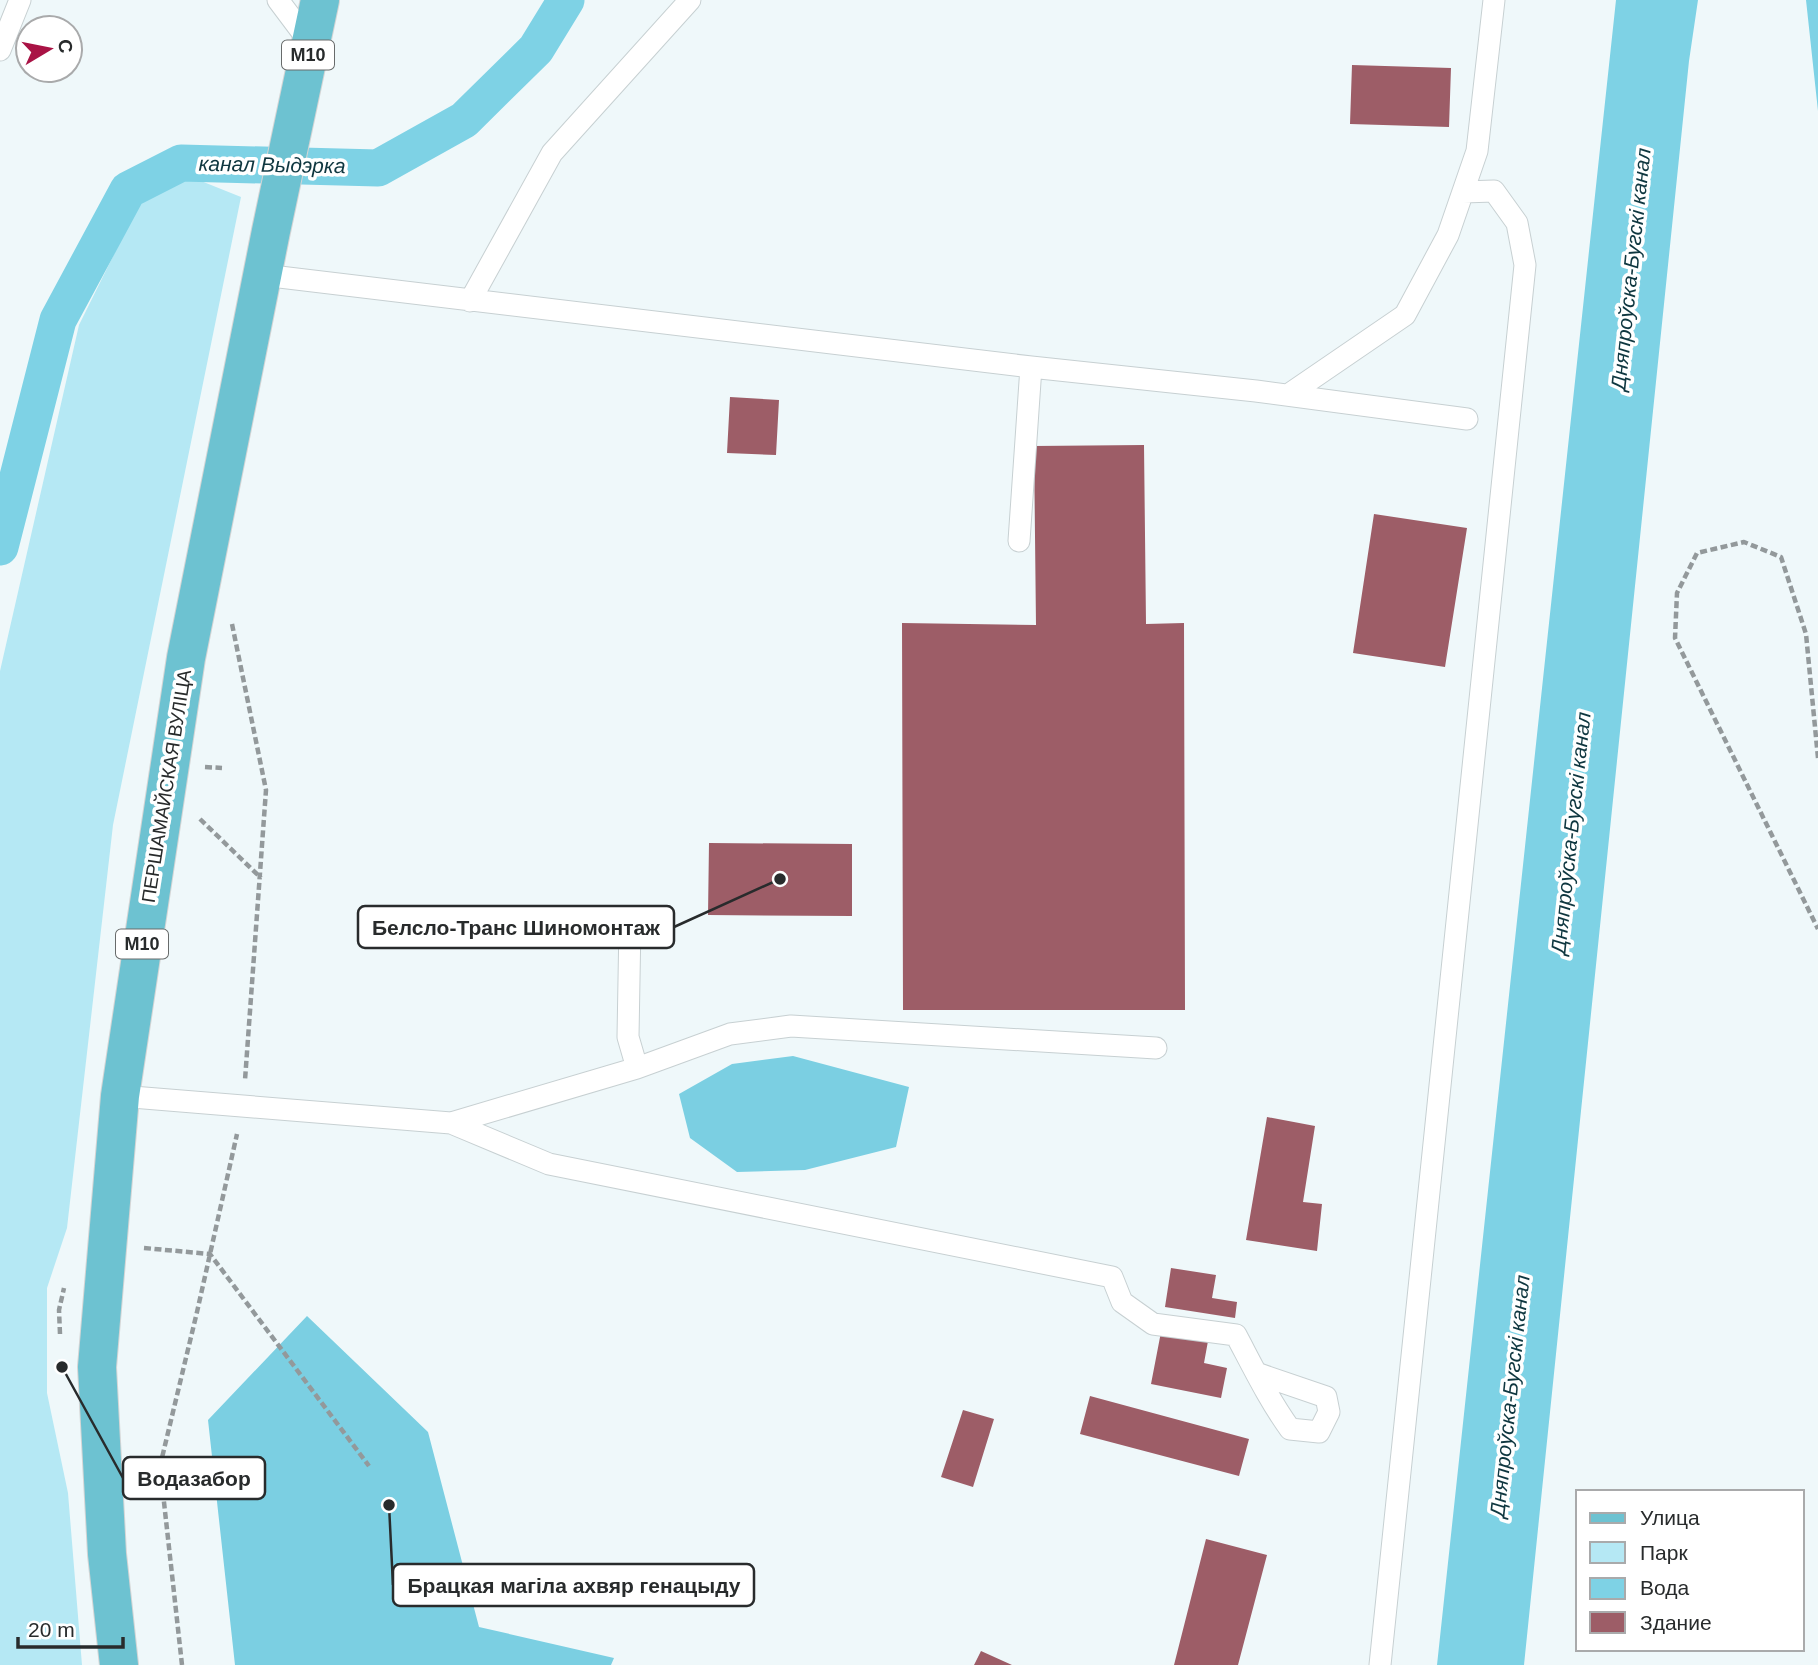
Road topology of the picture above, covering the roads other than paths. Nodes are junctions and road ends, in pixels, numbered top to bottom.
1 (20, 0) edge
2 (278, 0) edge
3 (320, 0) edge
4 (690, 0) edge
5 (1494, 0) edge
6 (311, 44) junction
7 (0, 50) edge
8 (1463, 192) junction
9 (263, 275) junction
10 (470, 301) junction
11 (1031, 367) junction
12 (1287, 395) junction
13 (1467, 419) dead end
14 (1019, 541) dead end
15 (630, 923) dead end
16 (1156, 1048) dead end
17 (637, 1068) junction
18 (120, 1096) junction
19 (451, 1122) junction
20 (1256, 1373) dead end
21 (119, 1665) edge
22 (1380, 1665) edge

1 - 7 lane
2 - 6 lane
3 - 6 main road, ПЕРШАМАЙСКАЯ ВУЛІЦА / М10
4 - 10 lane
5 - 8 lane
6 - 9 main road, ПЕРШАМАЙСКАЯ ВУЛІЦА / М10
8 - 12 lane
8 - 22 lane
9 - 10 lane
9 - 18 main road, ПЕРШАМАЙСКАЯ ВУЛІЦА / М10
10 - 11 lane
11 - 12 lane
11 - 14 lane
12 - 13 lane
15 - 17 lane
16 - 17 lane
17 - 19 lane
18 - 19 lane
18 - 21 main road, ПЕРШАМАЙСКАЯ ВУЛІЦА / М10
19 - 20 lane

